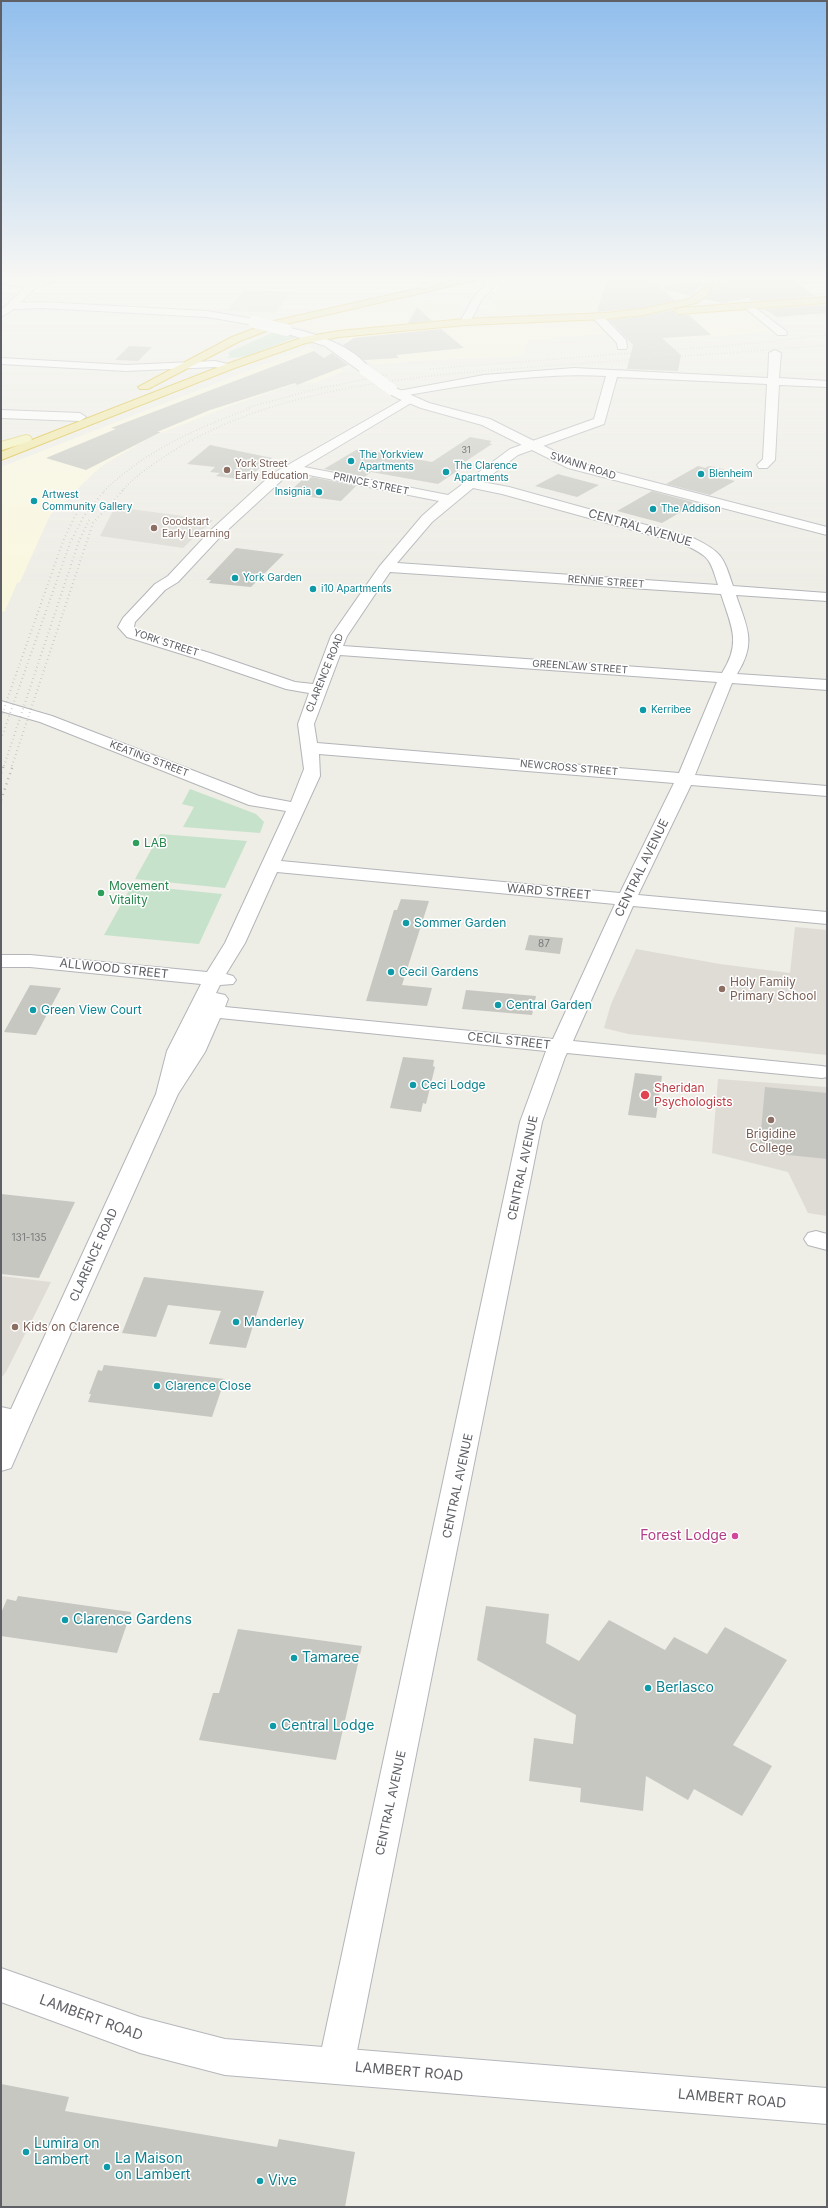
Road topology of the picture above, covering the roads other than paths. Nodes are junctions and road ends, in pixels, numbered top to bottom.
1 (153, 383) edge
2 (188, 383) edge
3 (382, 383) edge
4 (453, 383) edge
5 (609, 383) edge
6 (773, 383) edge
7 (810, 383) edge
8 (827, 384) edge
9 (149, 385) joint
10 (394, 392) junction
11 (407, 401) junction
12 (1, 414) edge
13 (80, 416) junction
14 (531, 446) junction
15 (1, 447) edge
16 (1, 456) edge
17 (762, 465) dead end
18 (291, 468) junction
19 (472, 484) junction
20 (450, 499) junction
21 (827, 531) edge
22 (386, 567) junction
23 (173, 579) junction
24 (727, 590) junction
25 (827, 597) edge
26 (333, 650) junction
27 (205, 656) junction
28 (728, 677) junction
29 (827, 685) edge
30 (318, 690) junction
31 (1, 706) edge
32 (311, 748) junction
33 (685, 778) junction
34 (827, 791) edge
35 (296, 808) junction
36 (271, 866) junction
37 (627, 899) junction
38 (827, 918) edge
39 (1, 961) edge
40 (219, 980) junction
41 (205, 1010) junction
42 (560, 1046) junction
43 (822, 1072) dead end
44 (10, 1419) edge
45 (1, 1461) edge
46 (1, 1985) edge
47 (336, 2066) junction
48 (827, 2106) edge

1 - 9 highway
2 - 16 highway
3 - 10 street, SWANN ROAD, bridge
4 - 10 street
5 - 14 street, CLARENCE ROAD
6 - 17 street
7 - 8 street
9 - 13 highway
10 - 11 street, SWANN ROAD
11 - 14 street, SWANN ROAD
11 - 18 street, YORK STREET
12 - 13 street
13 - 15 highway
14 - 19 street, CLARENCE ROAD
14 - 21 street, SWANN ROAD
18 - 20 street, PRINCE STREET
18 - 23 street, YORK STREET
19 - 20 street, CLARENCE ROAD
19 - 24 street, CENTRAL AVENUE
20 - 22 street, CLARENCE ROAD
22 - 24 street, RENNIE STREET
22 - 26 street, CLARENCE ROAD
23 - 27 street, YORK STREET
23 - 27 street, YORK STREET
24 - 25 street, RENNIE STREET
24 - 28 street, CENTRAL AVENUE
26 - 28 street, GREENLAW STREET
26 - 30 street, CLARENCE ROAD
27 - 30 street, YORK STREET
28 - 29 street, GREENLAW STREET
28 - 33 street, CENTRAL AVENUE
30 - 32 street, CLARENCE ROAD
31 - 35 street, KEATING STREET
32 - 33 street, NEWCROSS STREET
32 - 35 street, CLARENCE ROAD
33 - 34 street, NEWCROSS STREET
33 - 37 street, CENTRAL AVENUE
35 - 36 street, CLARENCE ROAD
36 - 37 street, WARD STREET
36 - 40 street, CLARENCE ROAD
37 - 38 street, WARD STREET
37 - 42 street, CENTRAL AVENUE
39 - 40 street, ALLWOOD STREET
40 - 41 street, CLARENCE ROAD
41 - 42 street, CECIL STREET
41 - 44 street, CLARENCE ROAD
42 - 43 street, CECIL STREET
42 - 47 street, CENTRAL AVENUE
44 - 45 street, CLARENCE ROAD
46 - 47 street, LAMBERT ROAD
47 - 48 street, LAMBERT ROAD

